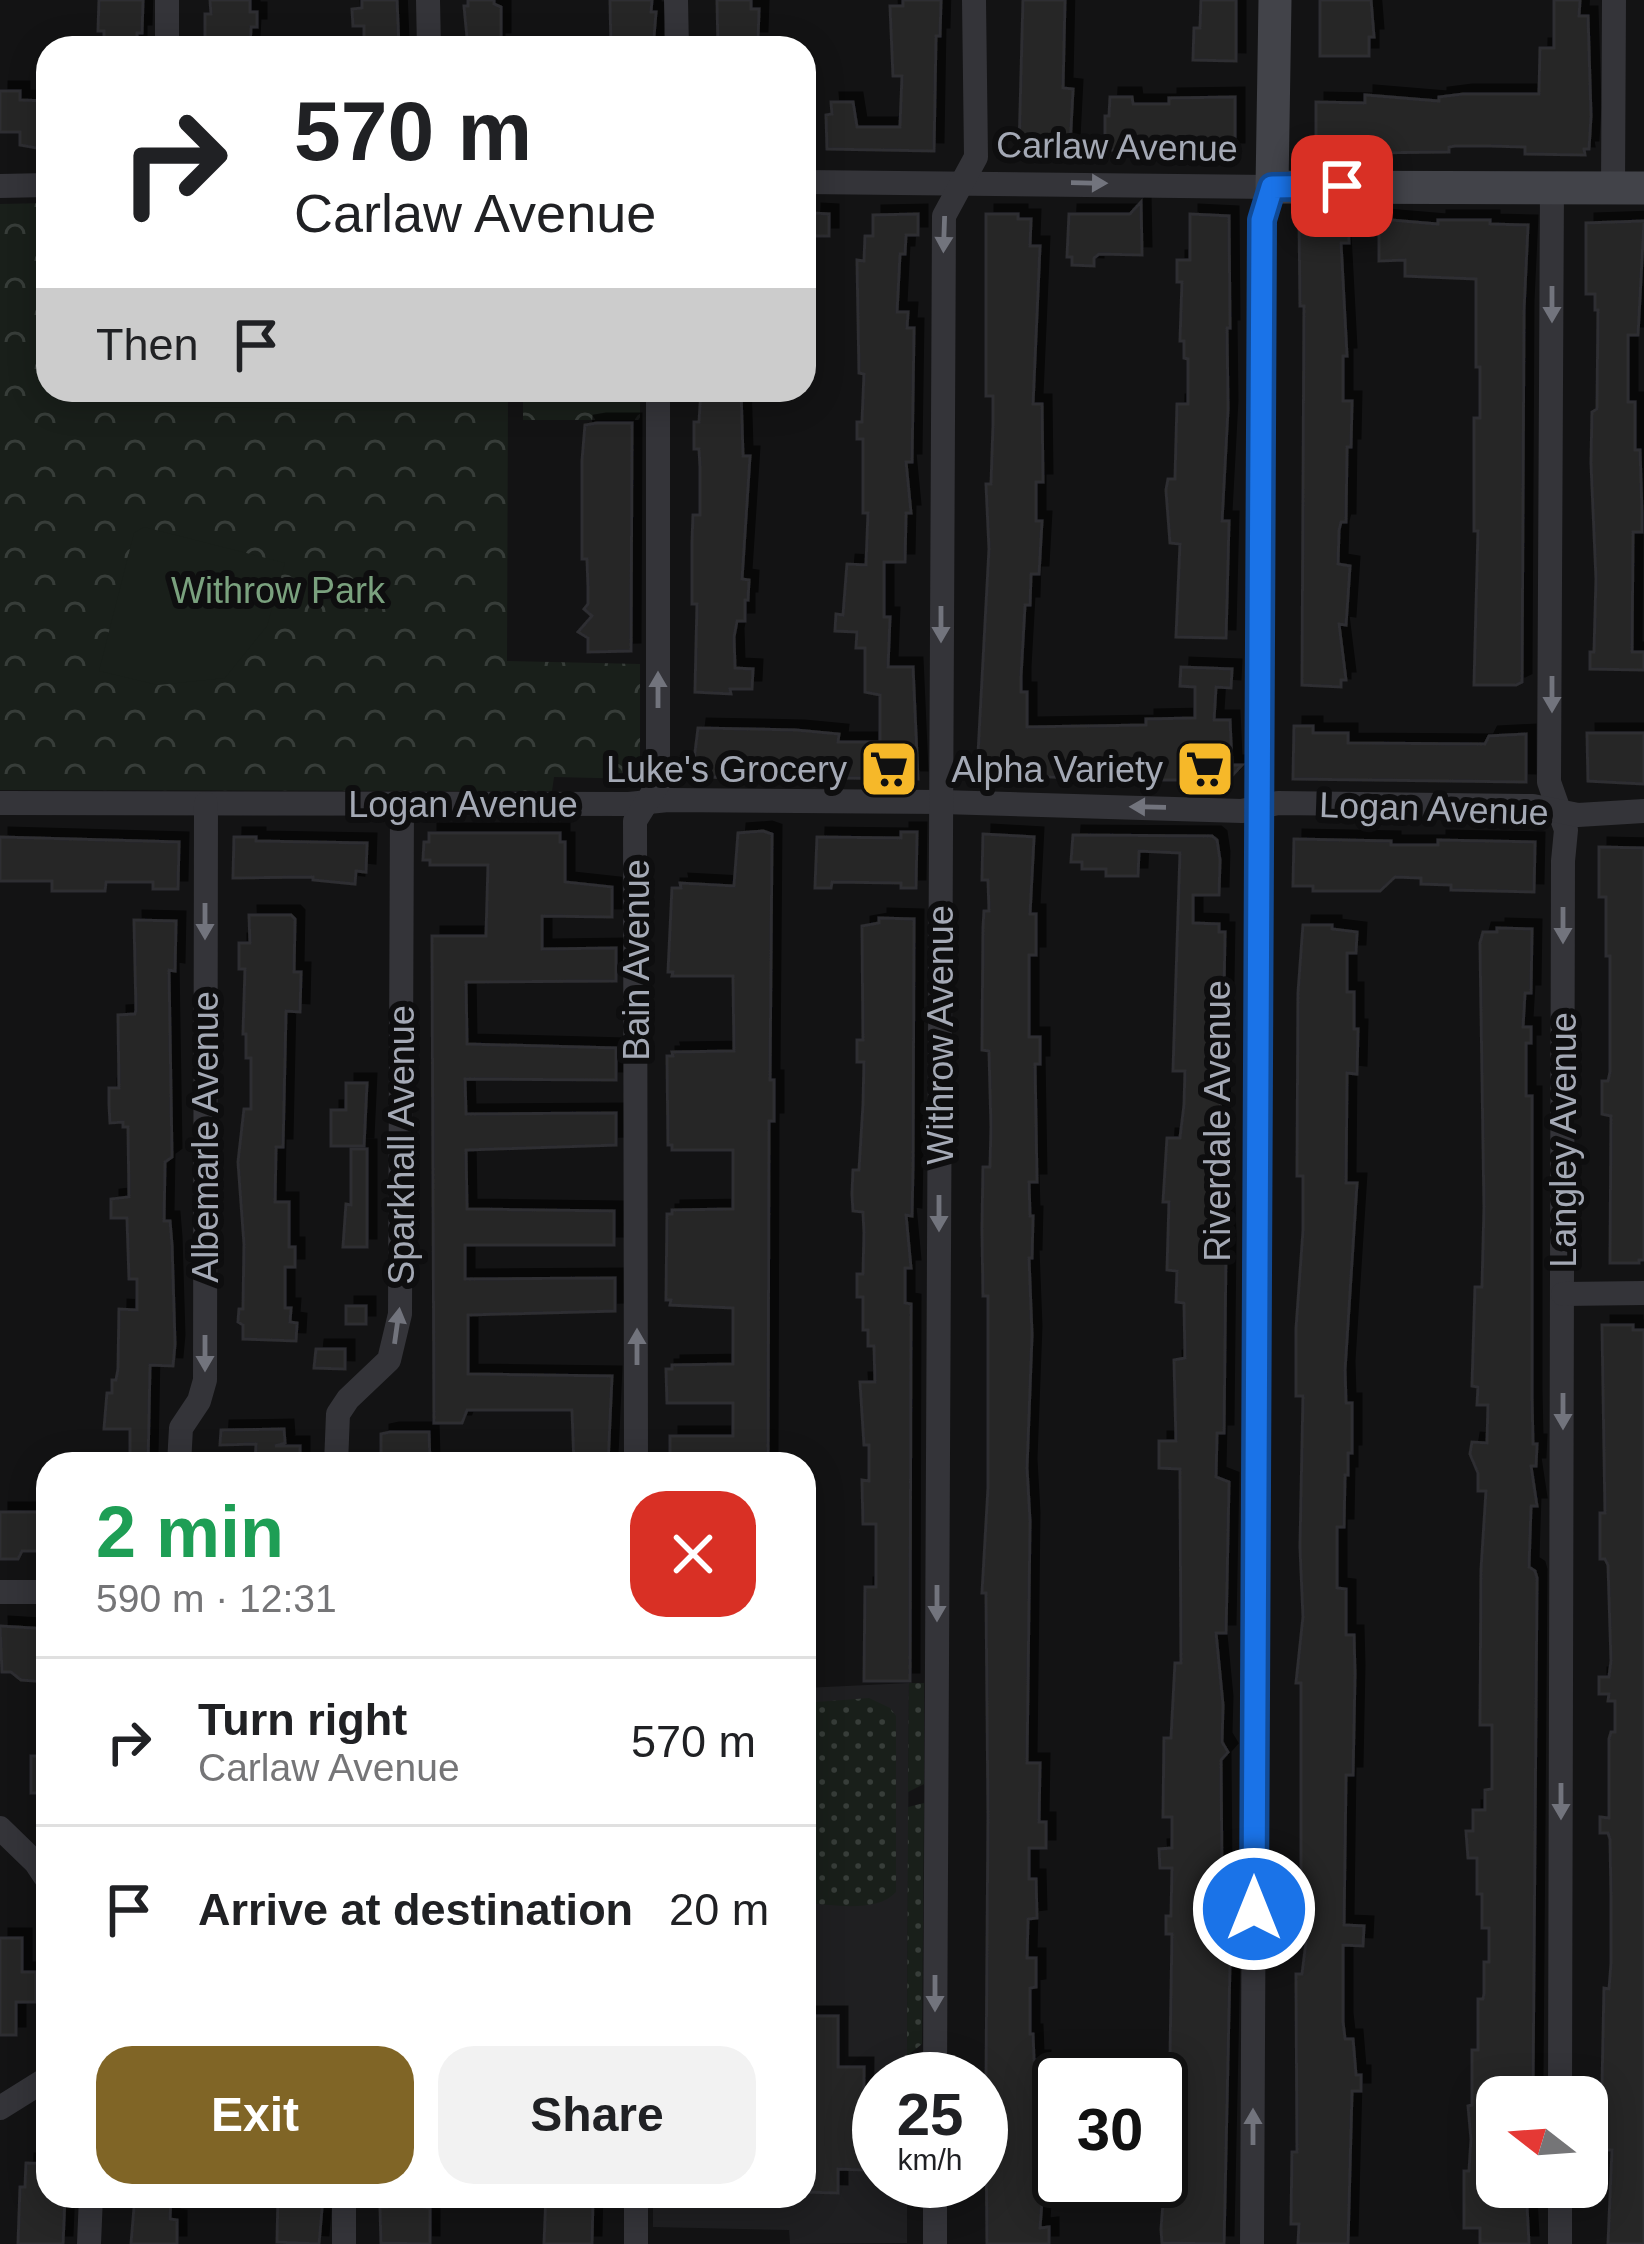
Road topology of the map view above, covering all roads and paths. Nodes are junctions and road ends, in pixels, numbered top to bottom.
1 (167, 0) edge
2 (428, 0) edge
3 (676, 0) edge
4 (974, 0) edge
5 (1275, 0) edge
6 (1615, 0) edge
7 (167, 36) edge
8 (429, 36) edge
9 (676, 36) edge
10 (816, 182) edge
11 (964, 182) junction
12 (36, 185) edge
13 (0, 186) edge
14 (1272, 187) junction
15 (1552, 187) junction
16 (1628, 188) edge
17 (658, 402) edge
18 (942, 802) junction
19 (0, 803) edge
20 (402, 803) junction
21 (646, 803) junction
22 (206, 804) junction
23 (1258, 809) junction
24 (1558, 810) junction
25 (1644, 811) edge
26 (1644, 1293) edge
27 (1563, 1294) junction
28 (180, 1452) edge
29 (337, 1452) edge
30 (636, 1452) edge
31 (0, 1592) edge
32 (36, 1592) edge
33 (0, 1828) edge
34 (36, 1868) edge
35 (935, 2052) edge
36 (1560, 2076) edge
37 (36, 2091) edge
38 (0, 2108) edge
39 (90, 2208) edge
40 (344, 2208) edge
41 (636, 2208) edge
42 (935, 2208) edge
43 (1560, 2208) edge
44 (89, 2244) edge
45 (344, 2244) edge
46 (636, 2244) edge
47 (934, 2244) edge
48 (1252, 2244) edge
49 (1560, 2244) edge

1 - 7 street
2 - 8 street
3 - 9 street
4 - 11 street, Withrow Avenue
5 - 14 main road, Riverdale Avenue
6 - 16 street
10 - 11 street, Carlaw Avenue
11 -> 14 street, Carlaw Avenue
11 -> 18 street, Withrow Avenue
12 - 13 street
14 - 15 main road, Carlaw Avenue
14 - 23 street, Riverdale Avenue
15 - 16 main road, Carlaw Avenue
15 -> 24 street, Langley Avenue
21 -> 17 street, Bain Avenue
18 - 21 street, Logan Avenue
23 -> 18 street, Logan Avenue
18 -> 35 street, Withrow Avenue
19 - 22 street, Logan Avenue
20 - 21 street, Logan Avenue
20 - 22 street, Logan Avenue
29 -> 20 street, Sparkhall Avenue
30 -> 21 street, Bain Avenue
22 -> 28 street, Albemarle Avenue
23 - 24 street, Logan Avenue
48 -> 23 street, Riverdale Avenue
24 - 25 street, Logan Avenue
24 -> 27 street, Langley Avenue
26 - 27 street
27 -> 36 street, Langley Avenue
31 - 32 street
33 - 34 street
37 - 38 street
39 - 44 street
40 - 45 street
41 - 46 street
42 - 47 street
43 - 49 street

